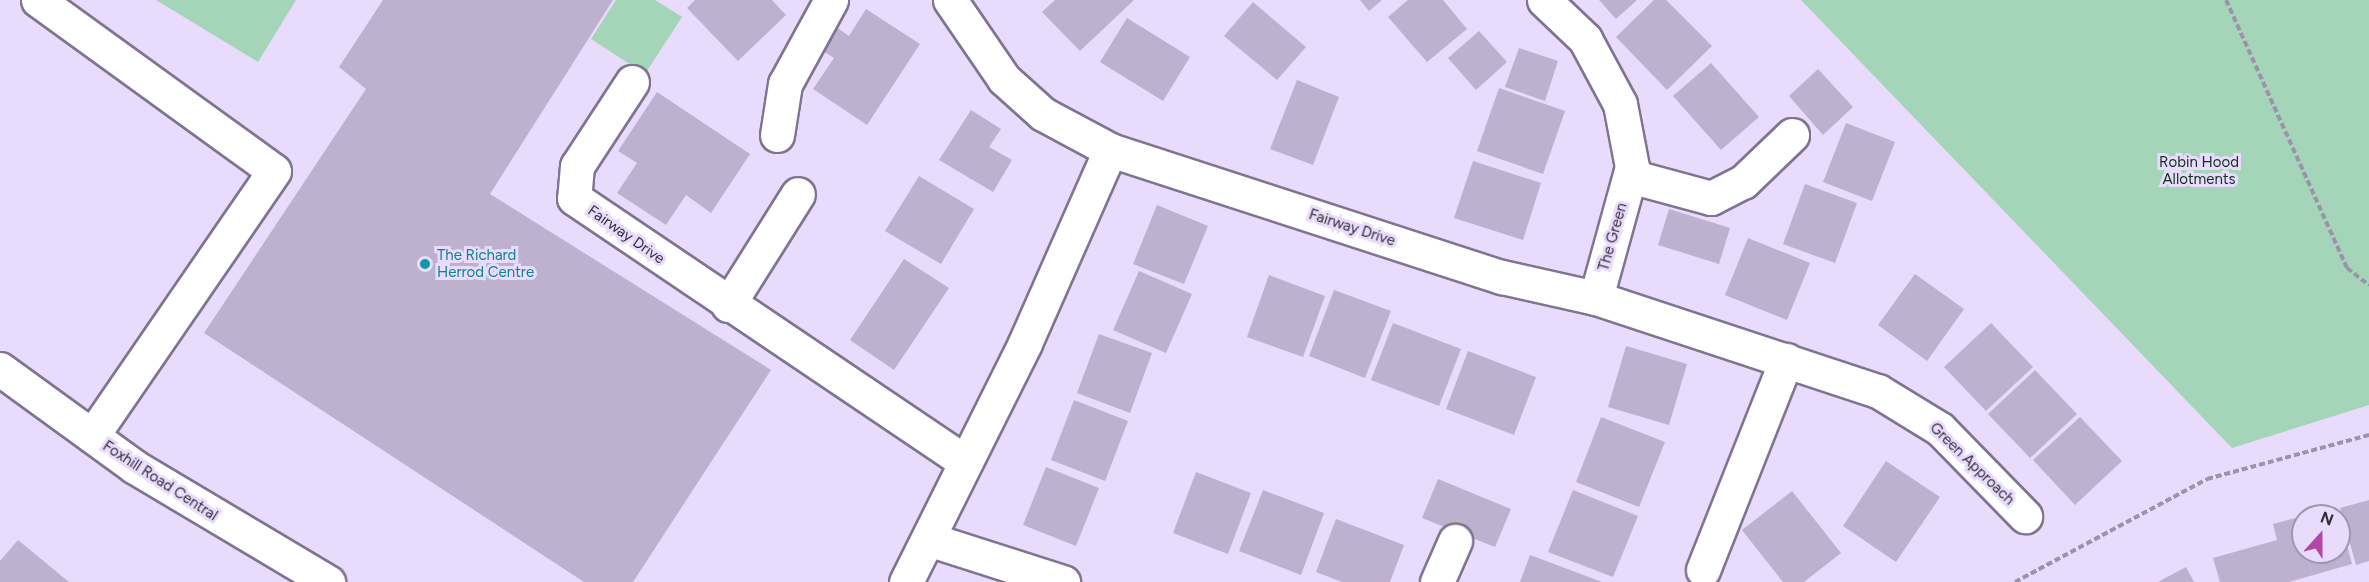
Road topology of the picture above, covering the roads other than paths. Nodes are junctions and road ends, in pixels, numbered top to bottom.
1 (38, 0) edge
2 (831, 0) edge
3 (950, 0) edge
4 (1544, 0) edge
5 (632, 82) dead end
6 (777, 135) dead end
7 (1792, 135) dead end
8 (1110, 150) junction
9 (1631, 172) junction
10 (798, 194) dead end
11 (1596, 298) junction
12 (728, 305) junction
13 (1786, 360) junction
14 (0, 369) edge
15 (92, 436) junction
16 (962, 460) junction
17 (2025, 516) dead end
18 (928, 539) junction
19 (1455, 541) dead end
20 (1703, 570) dead end
21 (328, 582) edge
22 (906, 582) edge
23 (1063, 582) edge
24 (1437, 582) edge

1 - 15 street
2 - 6 street
3 - 8 street, Fairway Drive
4 - 9 street, The Green
5 - 12 street, Fairway Drive
7 - 9 street
8 - 11 street, Fairway Drive
8 - 16 street
9 - 11 street, The Green
10 - 12 street
11 - 13 street, Green Approach
12 - 16 street, Fairway Drive
13 - 17 street, Green Approach
13 - 20 street
14 - 15 street, Foxhill Road Central
15 - 21 street, Foxhill Road Central
16 - 18 street
18 - 22 street
18 - 23 street
19 - 24 street

